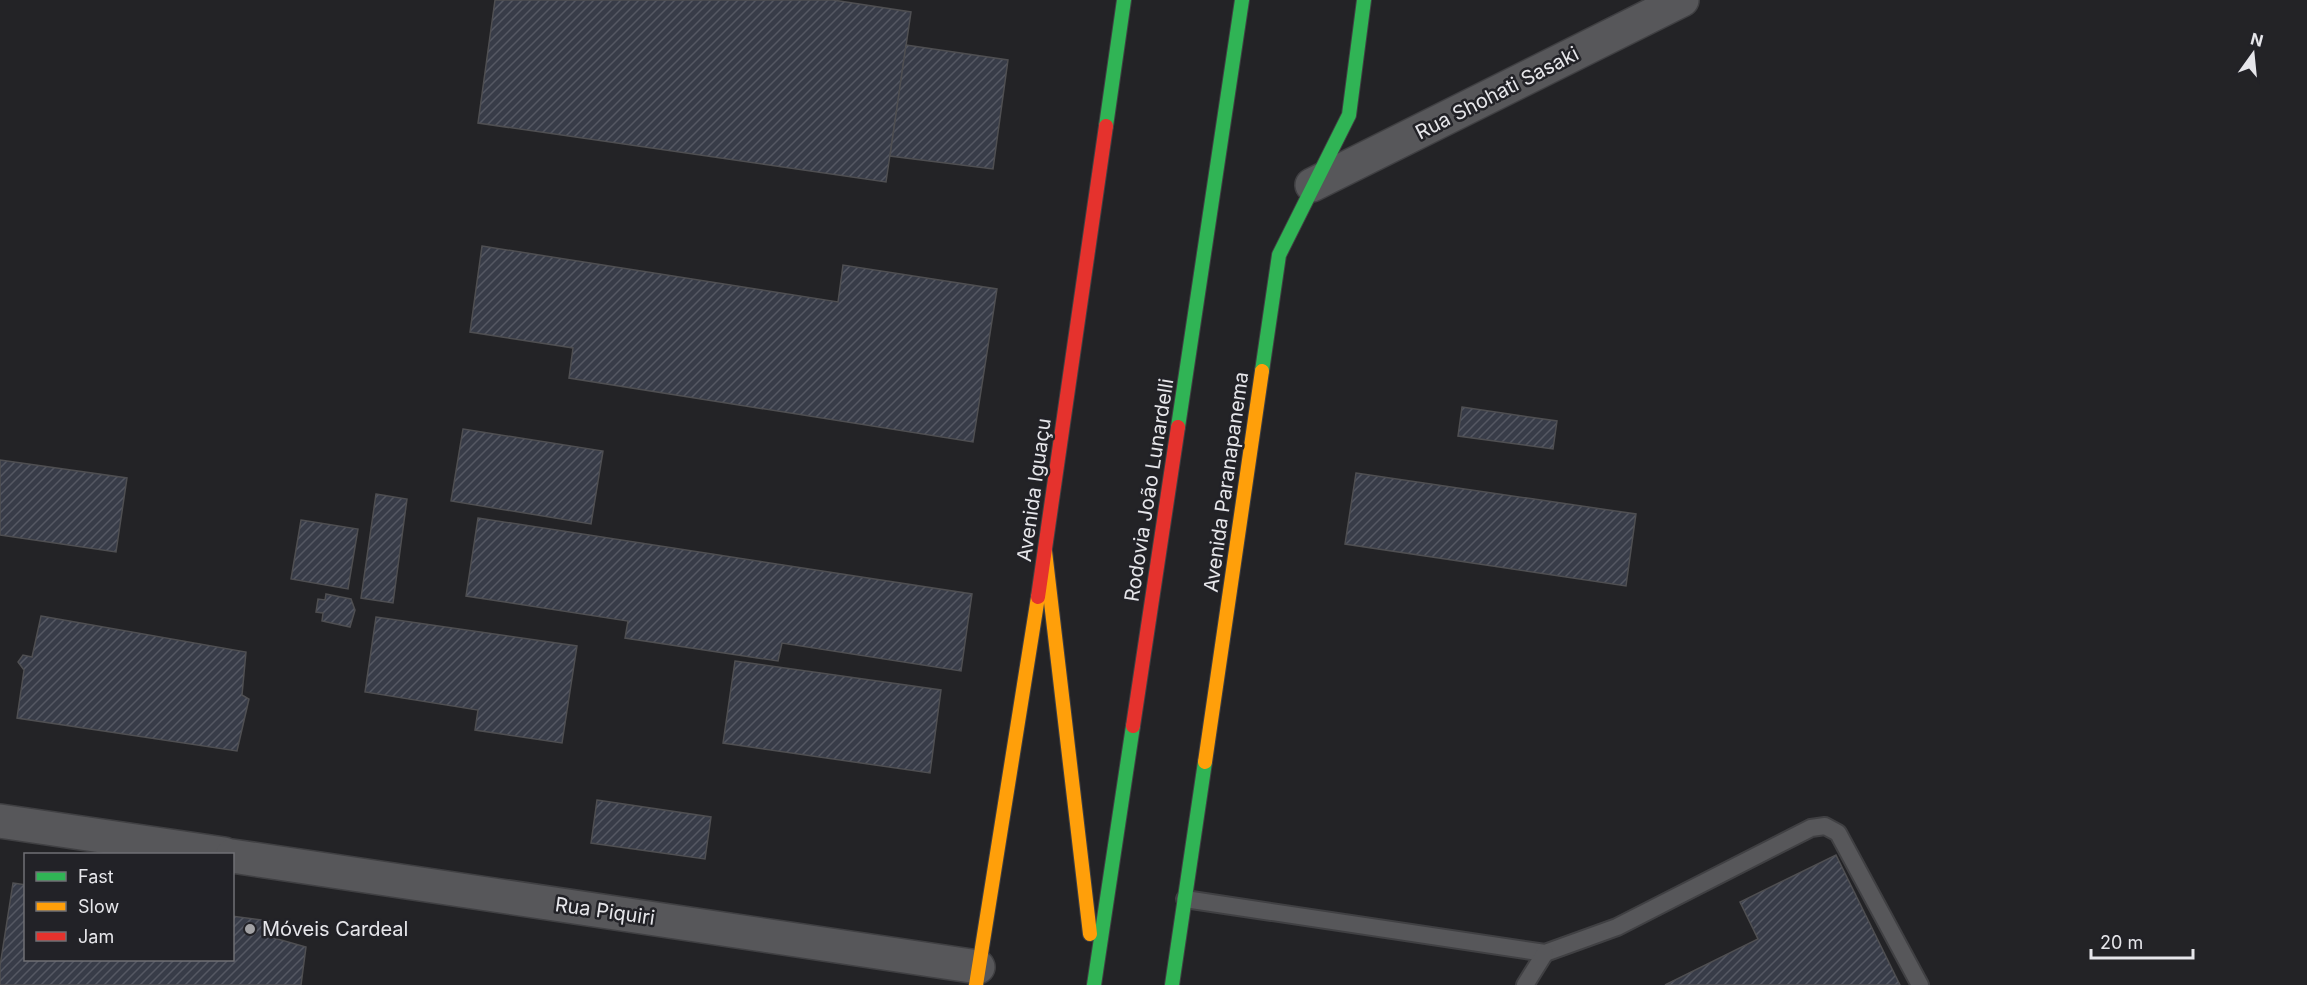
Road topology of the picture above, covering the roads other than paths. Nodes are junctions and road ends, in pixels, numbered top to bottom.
1 (1124, 0) edge
2 (1242, 0) edge
3 (1364, 0) edge
4 (1682, 0) edge
5 (1312, 185) junction
6 (1045, 551) junction
7 (0, 821) edge
8 (211, 853) edge
9 (234, 856) edge
10 (1185, 899) junction
11 (1545, 953) junction
12 (977, 976) edge
13 (1094, 981) edge
14 (1172, 985) edge
15 (1525, 985) edge
16 (1920, 985) edge

1 - 6 main road, Avenida Iguaçu
2 - 13 main road, Rodovia João Lunardelli
3 - 5 main road, Avenida Paranapanema
4 - 5 street, Rua Shohati Sasaki
5 - 10 main road, Avenida Paranapanema
6 - 12 main road, Avenida Iguaçu
6 - 13 main road
7 - 8 street
9 - 12 street, Rua Piquiri
10 - 11 lane
10 - 14 main road, Avenida Paranapanema
11 - 15 lane
11 - 16 lane

